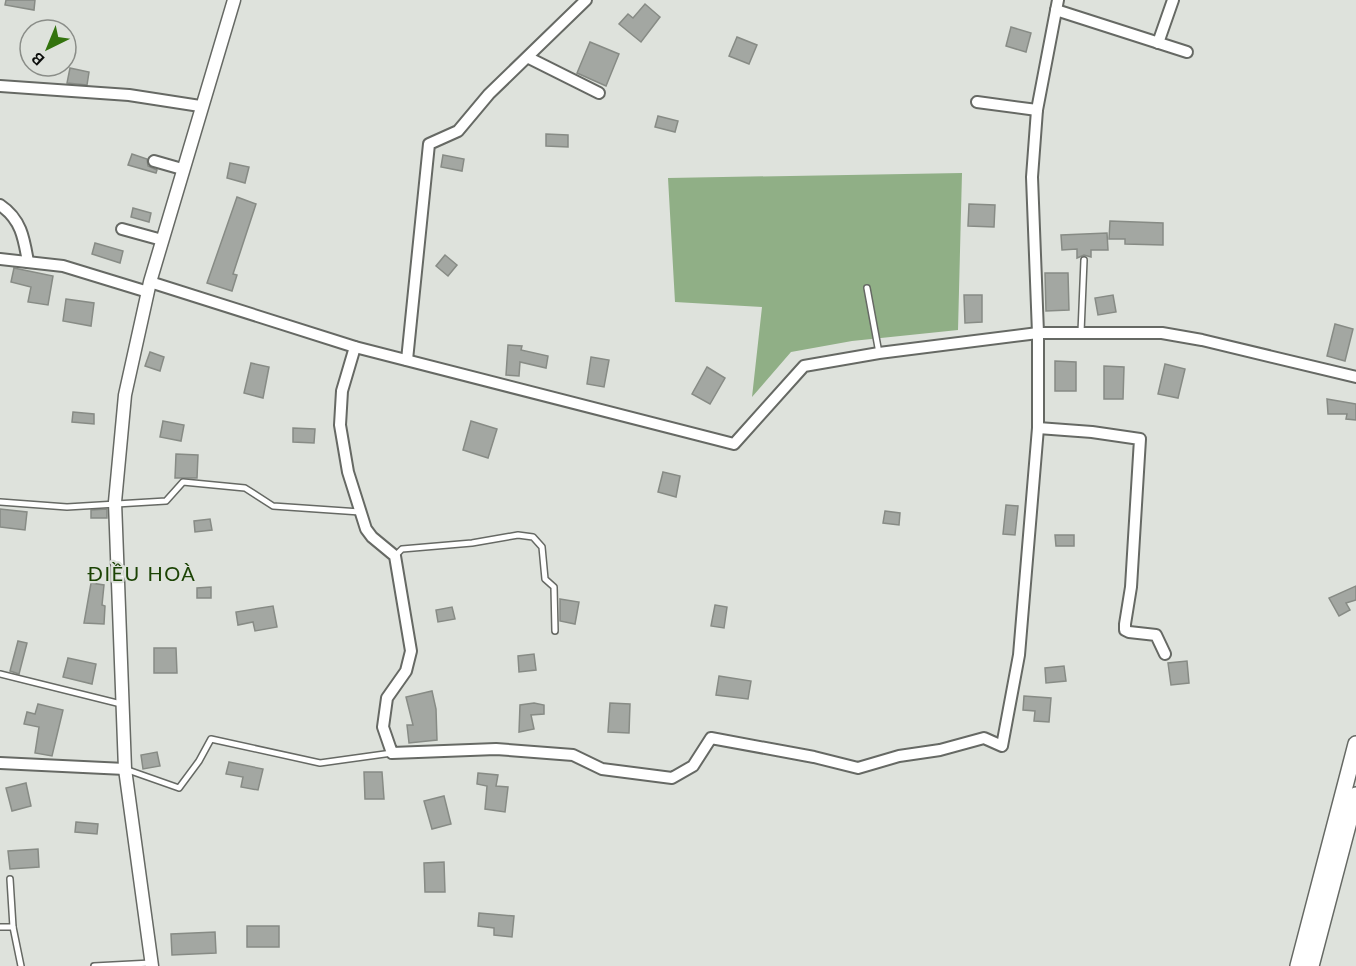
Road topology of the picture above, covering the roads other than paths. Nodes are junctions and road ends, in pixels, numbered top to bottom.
1 (234, 0) edge
2 (586, 0) edge
3 (1173, 0) edge
4 (1057, 5) edge
5 (1158, 43) junction
6 (1187, 52) dead end
7 (529, 58) junction
8 (0, 86) edge
9 (599, 93) dead end
10 (977, 102) dead end
11 (200, 106) junction
12 (1037, 110) junction
13 (154, 161) dead end
14 (182, 169) junction
15 (0, 205) edge
16 (122, 228) dead end
17 (162, 240) junction
18 (0, 259) edge
19 (1084, 260) dead end
20 (28, 262) junction
21 (149, 287) junction
22 (867, 288) dead end
23 (1081, 332) junction
24 (1038, 333) junction
25 (355, 347) junction
26 (879, 353) junction
27 (407, 360) junction
28 (1356, 377) edge
29 (1038, 428) junction
30 (0, 502) edge
31 (115, 502) junction
32 (362, 512) junction
33 (395, 556) junction
34 (555, 631) dead end
35 (1165, 654) dead end
36 (0, 674) edge
37 (123, 704) junction
38 (1356, 744) edge
39 (392, 753) junction
40 (0, 763) edge
41 (125, 769) junction
42 (1356, 795) edge
43 (10, 879) dead end
44 (0, 927) edge
45 (13, 927) junction
46 (152, 964) edge
47 (21, 966) edge
48 (94, 966) edge
49 (1298, 966) edge
50 (1311, 966) edge

1 - 11 street
2 - 7 street
3 - 5 street
4 - 5 street
4 - 12 street
5 - 6 street
7 - 9 street
7 - 27 street
8 - 11 street
10 - 12 street
11 - 14 street
12 - 24 street
13 - 14 street
14 - 17 street
15 - 20 street
16 - 17 street
17 - 21 street
18 - 20 street
19 - 23 lane
20 - 21 street
21 - 25 street
21 - 31 street
22 - 26 lane
23 - 24 street
23 - 28 street
24 - 26 street
24 - 29 street
25 - 27 street
25 - 32 street
26 - 27 street
29 - 35 street
29 - 39 street
30 - 31 lane
31 - 32 lane
31 - 37 street
32 - 33 street
33 - 34 lane
33 - 39 street
36 - 37 lane
37 - 41 street
38 - 49 main road
39 - 41 lane
40 - 41 street
41 - 46 street
42 - 50 main road
43 - 45 lane
44 - 45 lane
45 - 47 lane
46 - 48 lane

